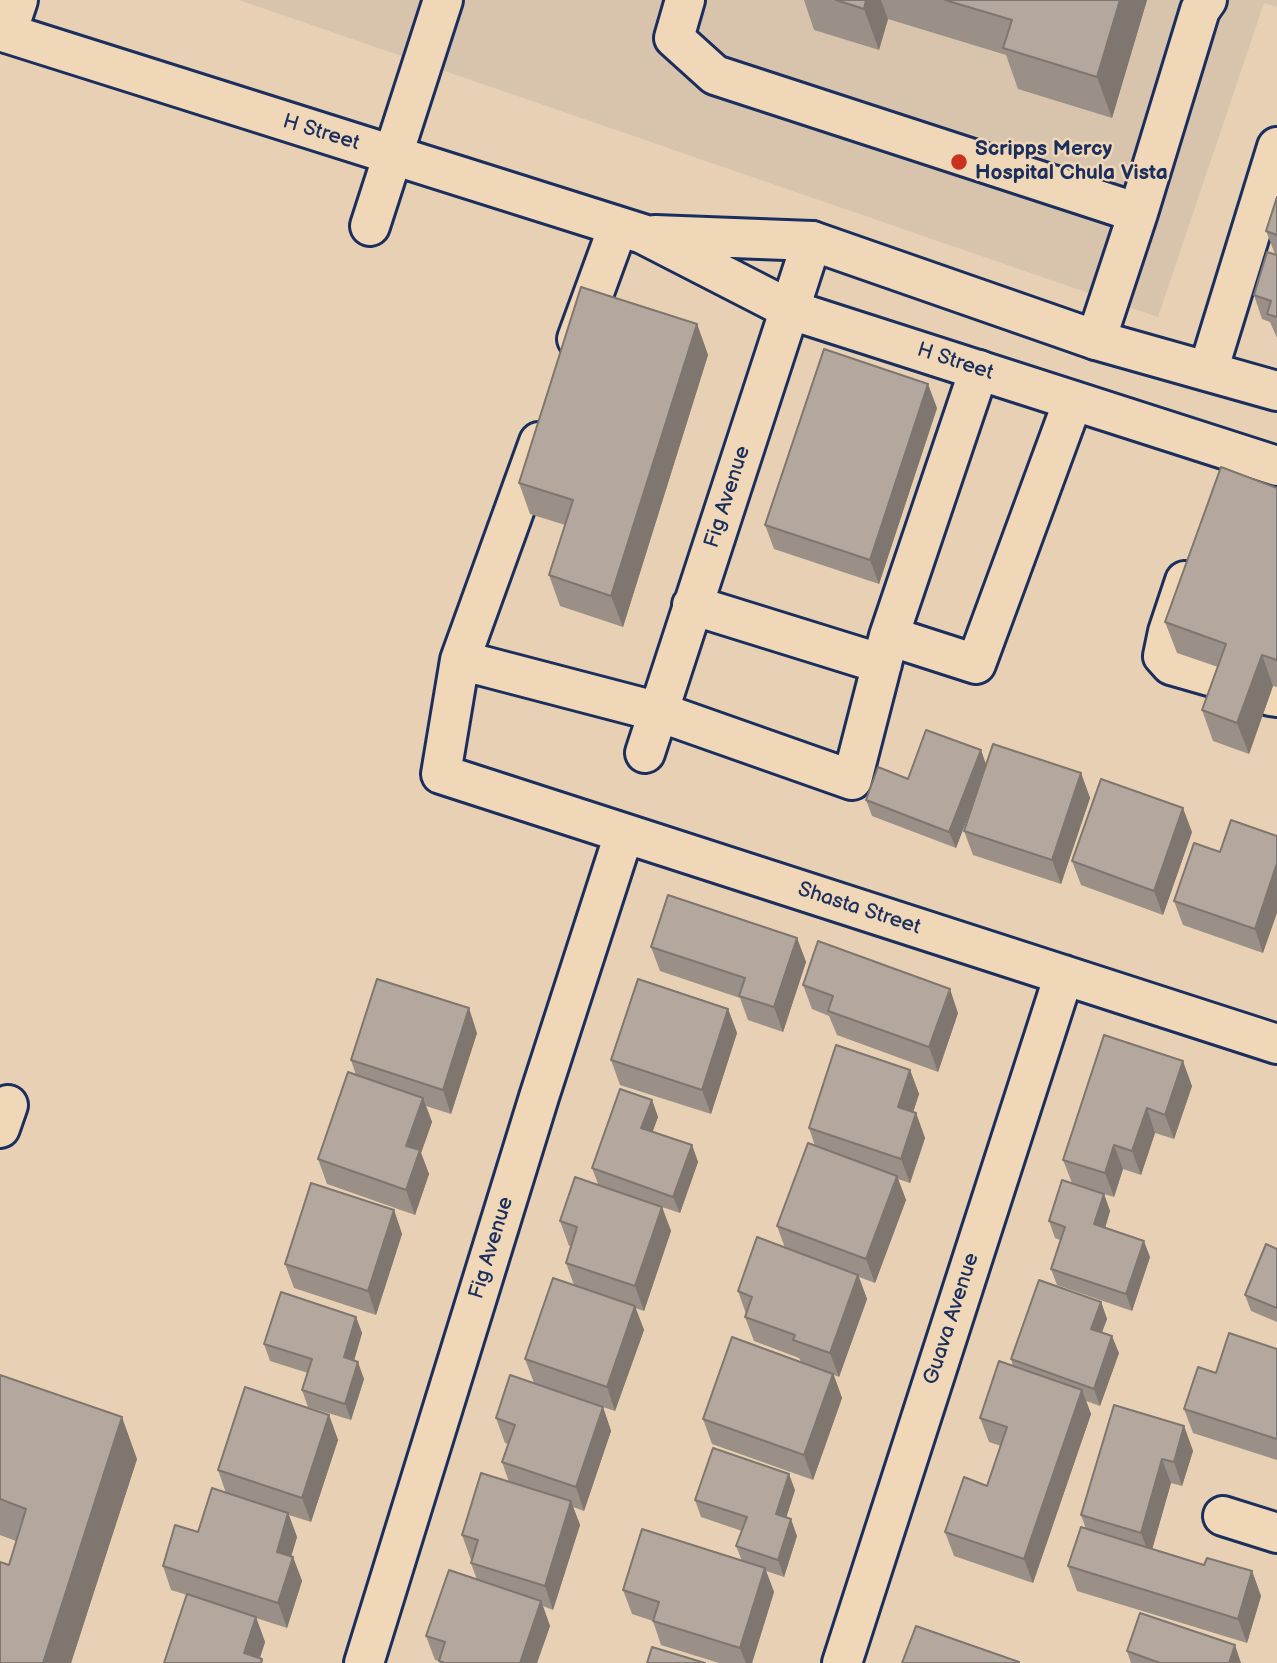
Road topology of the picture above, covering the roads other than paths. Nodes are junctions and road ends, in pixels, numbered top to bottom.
1 (443, 0) edge
2 (685, 0) edge
3 (1202, 3) edge
4 (8, 22) edge
5 (392, 155) junction
6 (1273, 170) edge
7 (1138, 213) junction
8 (370, 226) dead end
9 (630, 230) junction
10 (812, 241) junction
11 (791, 310) junction
12 (1096, 340) junction
13 (979, 370) junction
14 (565, 371) edge
15 (1208, 372) junction
16 (1277, 391) edge
17 (1073, 401) junction
18 (551, 410) edge
19 (1228, 449) junction
20 (1277, 466) edge
21 (1215, 488) edge
22 (1194, 554) edge
23 (692, 605) junction
24 (885, 650) junction
25 (460, 660) junction
26 (1234, 683) edge
27 (659, 712) junction
28 (645, 753) dead end
29 (624, 834) junction
30 (1064, 975) junction
31 (1277, 1044) edge
32 (1223, 1516) dead end
33 (1277, 1533) edge
34 (364, 1663) edge
35 (842, 1663) edge

1 - 5 street
2 - 7 street
3 - 7 street
4 - 5 street, H Street
5 - 8 street
5 - 9 street, H Street
6 - 15 street
7 - 12 street
9 - 10 street, H Street
9 - 11 street, H Street
9 - 14 street
10 - 11 street, Fig Avenue
10 - 12 street, H Street
11 - 13 street, H Street
11 - 23 street, Fig Avenue
12 - 15 street, H Street
13 - 17 street, H Street
13 - 24 street
15 - 16 street, H Street
17 - 19 street, H Street
17 - 24 street
18 - 25 street
19 - 20 street, H Street
19 - 21 street
22 - 26 street
23 - 24 street
23 - 27 street, Fig Avenue
24 - 27 street
25 - 27 street
25 - 29 street, Shasta Street
27 - 28 street, Fig Avenue
29 - 30 street, Shasta Street
29 - 34 street, Fig Avenue
30 - 31 street, Shasta Street
30 - 35 street, Guava Avenue
32 - 33 street

